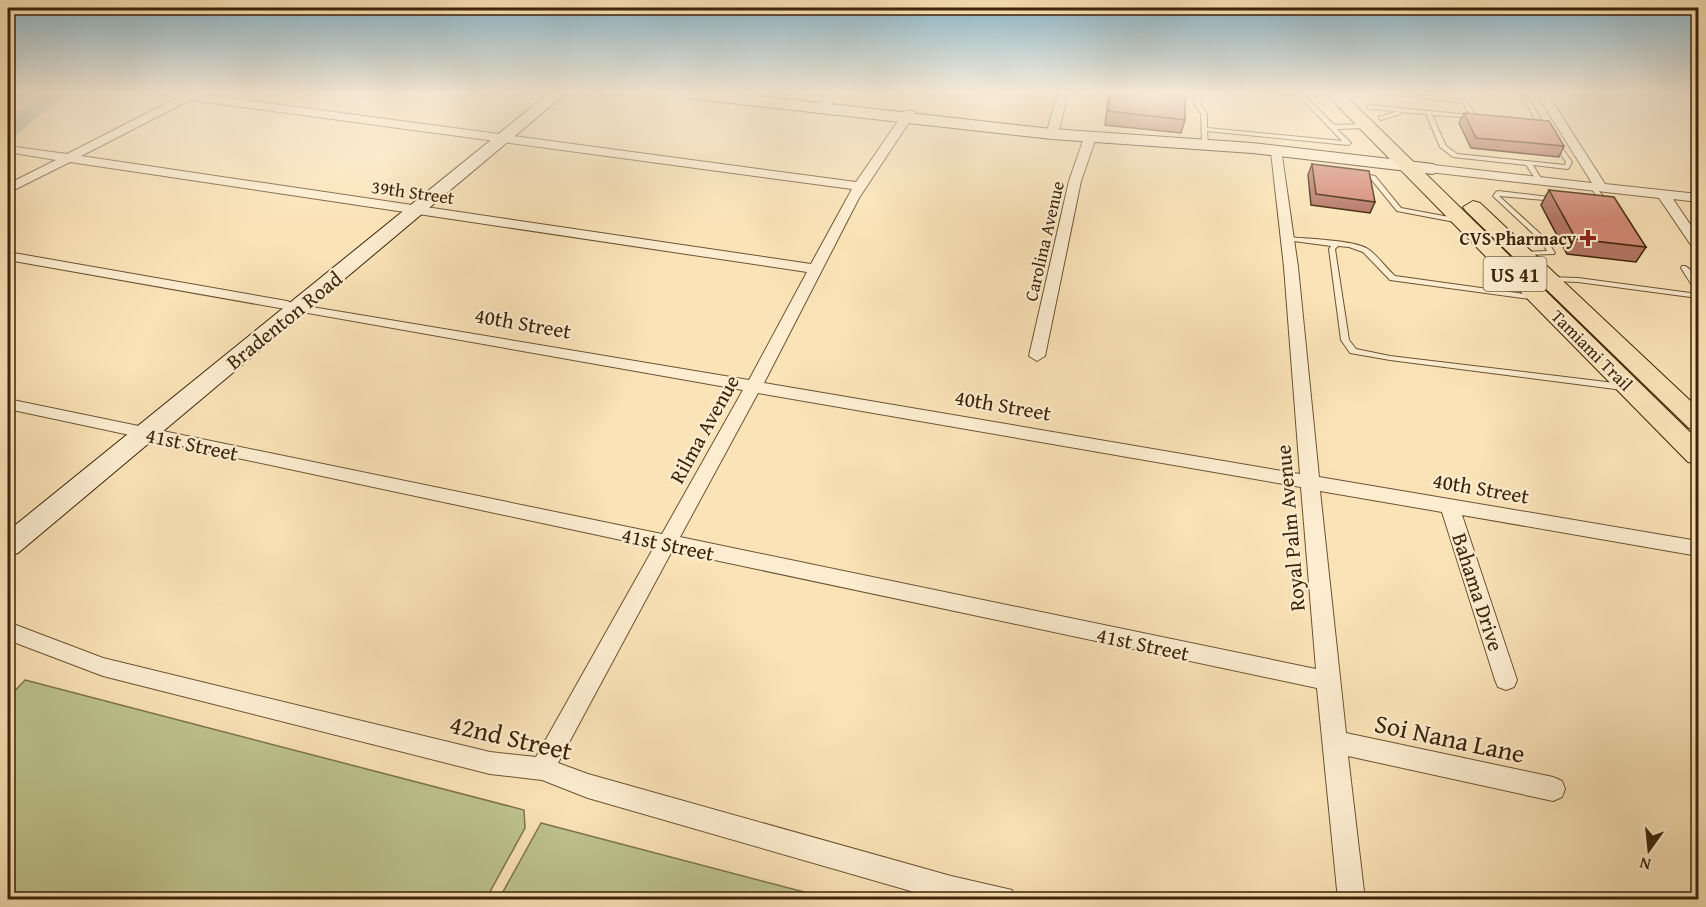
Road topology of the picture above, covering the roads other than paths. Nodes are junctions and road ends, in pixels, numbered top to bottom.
1 (112, 135) edge
2 (481, 135) edge
3 (503, 135) edge
4 (504, 135) edge
5 (891, 135) edge
6 (1084, 135) edge
7 (1138, 135) edge
8 (1340, 135) edge
9 (1388, 135) edge
10 (1399, 135) edge
11 (1438, 135) edge
12 (1560, 135) edge
13 (1205, 137) junction
14 (500, 138) junction
15 (1553, 138) edge
16 (8, 150) edge
17 (1277, 152) junction
18 (67, 159) junction
19 (1528, 163) junction
20 (1406, 166) junction
21 (1434, 169) junction
22 (1353, 174) edge
23 (1539, 180) junction
24 (858, 186) junction
25 (1597, 187) junction
26 (8, 189) edge
27 (1663, 194) junction
28 (1698, 198) edge
29 (1567, 200) edge
30 (1588, 202) edge
31 (412, 210) junction
32 (1462, 222) junction
33 (1288, 239) junction
34 (1336, 244) junction
35 (1698, 245) edge
36 (1522, 254) junction
37 (8, 256) edge
38 (1685, 268) dead end
39 (814, 269) junction
40 (1698, 288) edge
41 (1544, 289) junction
42 (1698, 296) edge
43 (293, 307) junction
44 (1037, 356) dead end
45 (754, 385) junction
46 (1630, 388) junction
47 (8, 404) edge
48 (1698, 422) edge
49 (138, 432) junction
50 (1698, 455) edge
51 (1310, 481) junction
52 (1449, 505) junction
53 (8, 530) edge
54 (666, 544) junction
55 (8, 546) edge
56 (1698, 549) edge
57 (8, 631) edge
58 (1506, 680) dead end
59 (1328, 681) junction
60 (1335, 742) junction
61 (542, 769) junction
62 (1553, 789) dead end
63 (1002, 900) edge
64 (1352, 900) edge

1 - 18 street
2 - 14 street
3 - 14 street, Bradenton Road
4 - 14 street, Bradenton Road
5 - 24 street, Rilma Avenue
6 - 44 street, Carolina Avenue
7 - 13 street
8 - 13 lane
9 - 20 main road, Tamiami Trail / US 41
10 - 21 main road, Tamiami Trail / US 41
11 - 19 lane
12 - 25 street
13 - 17 street
14 - 24 street
14 - 31 street, Bradenton Road
15 - 19 lane
16 - 18 street, 39th Street
17 - 20 street
17 - 33 street, Royal Palm Avenue
18 - 26 street
18 - 31 street, 39th Street
19 - 23 lane
20 - 21 street
20 - 32 main road, Tamiami Trail / US 41
21 - 23 street
21 - 36 main road, Tamiami Trail / US 41
22 - 32 lane
23 - 25 street
24 - 39 street, Rilma Avenue
25 - 27 street
25 - 30 lane
27 - 28 street
27 - 35 street
29 - 36 lane
31 - 39 street, 39th Street
31 - 43 street, Bradenton Road
32 - 41 main road, Tamiami Trail / US 41
33 - 34 lane
33 - 51 street, Royal Palm Avenue
34 - 41 lane
34 - 46 lane
36 - 41 main road, Tamiami Trail / US 41
37 - 43 street, 40th Street
38 - 40 lane
39 - 45 street, Rilma Avenue
41 - 42 lane
41 - 46 main road, Tamiami Trail / US 41
41 - 48 main road, Tamiami Trail / US 41
43 - 45 street, 40th Street
43 - 49 street, Bradenton Road
45 - 51 street, 40th Street
45 - 54 street, Rilma Avenue
46 - 50 main road, Tamiami Trail / US 41
47 - 49 street, 41st Street
49 - 53 street, Bradenton Road
49 - 54 street, 41st Street
49 - 55 street, Bradenton Road
51 - 52 street, 40th Street
51 - 59 street, Royal Palm Avenue
52 - 56 street, 40th Street
52 - 58 street, Bahama Drive
54 - 59 street, 41st Street
54 - 61 street, Rilma Avenue
57 - 61 street, 42nd Street
59 - 60 street, Royal Palm Avenue
60 - 62 street, Soi Nana Lane
60 - 64 street, Royal Palm Avenue
61 - 63 street, 42nd Street

